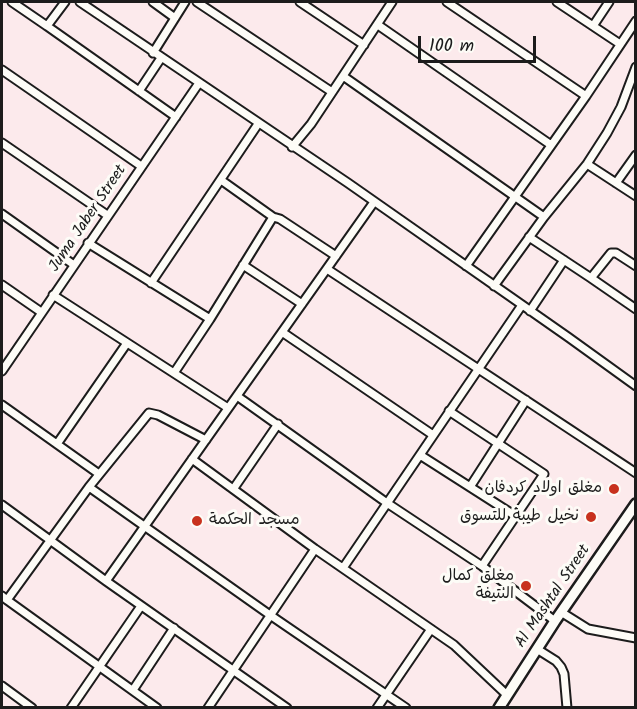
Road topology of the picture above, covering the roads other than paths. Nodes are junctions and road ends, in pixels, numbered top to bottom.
1 (12, 2) edge
2 (65, 2) edge
3 (153, 2) edge
4 (185, 2) edge
5 (197, 2) edge
6 (300, 2) edge
7 (392, 2) edge
8 (447, 2) edge
9 (557, 2) edge
10 (609, 2) edge
11 (85, 3) edge
12 (175, 18) junction
13 (636, 21) edge
14 (378, 25) junction
15 (48, 26) junction
16 (593, 26) junction
17 (620, 44) junction
18 (364, 45) junction
19 (153, 53) junction
20 (160, 58) junction
21 (636, 67) edge
22 (2, 70) edge
23 (343, 76) junction
24 (199, 83) junction
25 (139, 91) junction
26 (332, 92) junction
27 (586, 96) junction
28 (176, 117) junction
29 (258, 124) junction
30 (2, 143) edge
31 (551, 145) junction
32 (292, 147) junction
33 (636, 155) edge
34 (587, 164) junction
35 (141, 166) junction
36 (221, 180) junction
37 (616, 183) junction
38 (636, 196) edge
39 (515, 197) junction
40 (374, 202) junction
41 (2, 214) edge
42 (107, 215) junction
43 (273, 217) junction
44 (544, 217) junction
45 (529, 237) junction
46 (88, 243) junction
47 (336, 256) junction
48 (564, 260) junction
49 (74, 265) junction
50 (243, 265) junction
51 (466, 266) junction
52 (636, 266) edge
53 (327, 269) junction
54 (591, 279) junction
55 (151, 283) junction
56 (2, 285) edge
57 (494, 286) junction
58 (53, 295) junction
59 (302, 304) junction
60 (522, 305) junction
61 (634, 306) edge
62 (530, 310) junction
63 (41, 312) junction
64 (210, 319) junction
65 (282, 332) junction
66 (127, 343) junction
67 (5, 359) edge
68 (479, 368) junction
69 (2, 371) edge
70 (174, 373) junction
71 (636, 386) edge
72 (237, 396) junction
73 (526, 400) junction
74 (2, 405) edge
75 (228, 408) junction
76 (449, 411) junction
77 (278, 424) junction
78 (433, 435) junction
79 (206, 440) junction
80 (498, 443) junction
81 (57, 444) junction
82 (420, 455) junction
83 (192, 459) junction
84 (636, 473) edge
85 (99, 474) junction
86 (89, 487) junction
87 (470, 487) junction
88 (234, 488) junction
89 (387, 503) junction
90 (636, 504) edge
91 (2, 505) edge
92 (517, 517) junction
93 (144, 527) junction
94 (49, 541) junction
95 (315, 549) junction
96 (482, 566) junction
97 (343, 568) junction
98 (106, 581) junction
99 (4, 598) edge
100 (141, 606) junction
101 (270, 615) junction
102 (558, 616) junction
103 (174, 628) junction
104 (431, 628) junction
105 (636, 638) edge
106 (537, 649) junction
107 (100, 666) junction
108 (234, 670) junction
109 (2, 686) edge
110 (133, 690) junction
111 (387, 693) junction
112 (507, 695) junction
113 (32, 708) edge
114 (71, 708) edge
115 (158, 708) edge
116 (208, 708) edge
117 (287, 708) edge
118 (377, 708) edge
119 (406, 708) edge
120 (499, 708) edge
121 (567, 708) edge

1 - 15 street
2 - 15 street
3 - 12 street
4 - 12 street
5 - 26 street
6 - 18 street
7 - 14 street
8 - 27 street
9 - 16 street
10 - 16 street
11 - 19 street
12 - 19 street
13 - 17 street
14 - 18 street
14 - 31 street
15 - 25 street
16 - 17 street
17 - 27 street
18 - 23 street
19 - 20 street
20 - 24 street
20 - 25 street
21 - 34 street
22 - 35 street
23 - 26 street
23 - 39 street
24 - 28 street, Juma Jaber Street
24 - 29 street
25 - 28 street
26 - 32 street
27 - 31 street
28 - 35 street, Juma Jaber Street
29 - 32 street
29 - 36 street
30 - 42 street
31 - 39 street
32 - 40 street
33 - 37 street
34 - 37 street
34 - 44 street
35 - 42 street, Juma Jaber Street
36 - 43 street
36 - 55 street
37 - 38 street
39 - 44 street
39 - 51 street
40 - 47 street
40 - 51 street
41 - 49 street
42 - 46 street, Juma Jaber Street
43 - 47 street
43 - 50 street
44 - 45 street
45 - 48 street
45 - 57 street
46 - 49 street, Juma Jaber Street
46 - 55 street
47 - 53 street
48 - 54 street
48 - 62 street
49 - 58 street, Juma Jaber Street
50 - 59 street
50 - 64 street
51 - 57 street
52 - 54 street
53 - 59 street
53 - 68 street
54 - 61 street
55 - 64 street
56 - 63 street
57 - 60 street
58 - 63 street, Juma Jaber Street
58 - 66 street
59 - 65 street
60 - 62 street
60 - 68 street
62 - 71 street
63 - 67 street, Juma Jaber Street
64 - 70 street
65 - 72 street
65 - 78 street
66 - 70 street
66 - 81 street
67 - 69 street, Juma Jaber Street
68 - 73 street
68 - 76 street
70 - 75 street
72 - 75 street
72 - 77 street
73 - 80 street
73 - 84 street
74 - 81 street
75 - 79 street
76 - 78 street
76 - 80 street
77 - 88 street
77 - 89 street
78 - 82 street
79 - 83 street
79 - 85 street
80 - 87 street
80 - 92 street
81 - 85 street
82 - 87 street
82 - 89 street
83 - 88 street
83 - 93 street
85 - 86 street
86 - 93 street
86 - 94 street
87 - 92 street
88 - 95 street
89 - 96 street
89 - 97 street
90 - 102 street, Al Mashtal Street
91 - 94 street
92 - 96 street
93 - 98 street
93 - 101 street
94 - 98 street
94 - 99 street
95 - 97 street
95 - 101 street
96 - 102 street
97 - 104 street
98 - 100 street
99 - 107 street
100 - 103 street
100 - 107 street
101 - 108 street
101 - 111 street
102 - 105 street
102 - 106 street, Al Mashtal Street
103 - 108 street
103 - 110 street
104 - 111 street
104 - 112 street
106 - 112 street, Al Mashtal Street
106 - 121 street
107 - 110 street
107 - 114 street
108 - 116 street
108 - 117 street
109 - 113 street
110 - 115 street
111 - 118 street
111 - 119 street
112 - 120 street, Al Mashtal Street

